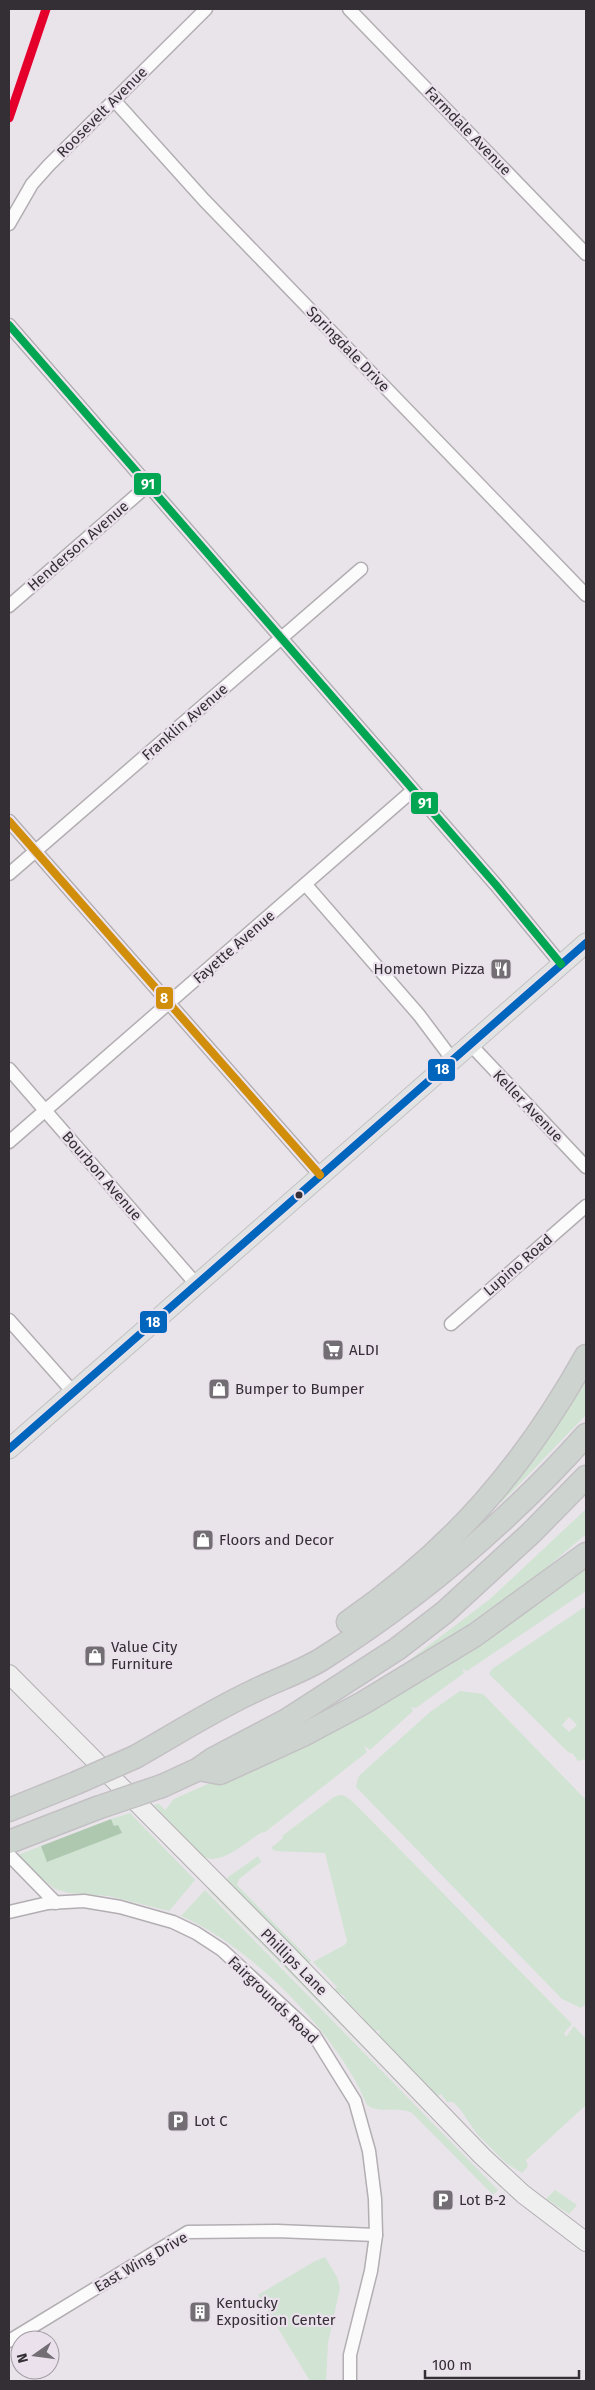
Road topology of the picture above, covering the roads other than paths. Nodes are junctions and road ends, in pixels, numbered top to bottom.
1 (206, 9) edge
2 (349, 9) edge
3 (114, 100) junction
4 (9, 224) edge
5 (584, 248) edge
6 (9, 325) edge
7 (147, 486) junction
8 (360, 569) dead end
9 (586, 595) edge
10 (11, 599) edge
11 (280, 639) junction
12 (412, 791) junction
13 (9, 821) edge
14 (36, 852) junction
15 (9, 874) edge
16 (306, 885) junction
17 (586, 943) edge
18 (561, 964) junction
19 (168, 1004) junction
20 (470, 1044) junction
21 (452, 1059) junction
22 (9, 1068) edge
23 (45, 1110) junction
24 (9, 1142) edge
25 (586, 1167) edge
26 (320, 1176) junction
27 (586, 1206) edge
28 (196, 1284) junction
29 (9, 1320) edge
30 (451, 1324) dead end
31 (586, 1356) edge
32 (73, 1392) junction
33 (586, 1435) edge
34 (9, 1448) edge
35 (586, 1477) edge
36 (586, 1496) edge
37 (586, 1540) edge
38 (586, 1554) edge
39 (552, 1580) junction
40 (445, 1612) junction
41 (9, 1674) edge
42 (252, 1691) junction
43 (199, 1769) junction
44 (9, 1810) edge
45 (9, 1842) edge
46 (9, 1855) edge
47 (56, 1903) junction
48 (9, 1912) edge
49 (376, 2236) junction
50 (586, 2242) edge
51 (9, 2340) edge
52 (350, 2381) edge

1 - 3 street, Roosevelt Avenue
2 - 5 street, Farmdale Avenue
3 - 4 street, Roosevelt Avenue
3 - 9 street, Springdale Drive
6 - 7 street
7 - 10 street, Henderson Avenue
7 - 11 street
8 - 11 street, Franklin Avenue
11 - 12 street
11 - 14 street, Franklin Avenue
12 - 16 street, Fayette Avenue
12 - 18 street
13 - 14 street
14 - 15 street, Franklin Avenue
14 - 19 street
16 - 19 street, Fayette Avenue
16 - 21 street
17 - 18 main road
18 - 20 main road
19 - 23 street, Fayette Avenue
19 - 26 street
20 - 21 main road
20 - 25 street, Keller Avenue
21 - 26 main road
22 - 23 street, Bourbon Avenue
23 - 24 street, Fayette Avenue
23 - 28 street, Bourbon Avenue
26 - 28 main road
27 - 30 street, Lupino Road
28 - 32 main road
29 - 32 street
31 - 42 highway
32 - 34 main road
33 - 42 highway
35 - 40 highway
36 - 40 highway
37 - 39 highway
38 - 39 highway
39 - 43 highway
40 - 43 highway
41 - 50 main road, Phillips Lane
42 - 44 highway, bridge
43 - 45 highway, bridge
46 - 47 street
47 - 48 street, Fairgrounds Road
47 - 49 street, Fairgrounds Road
49 - 51 street, East Wing Drive
49 - 52 street, Fairgrounds Road

